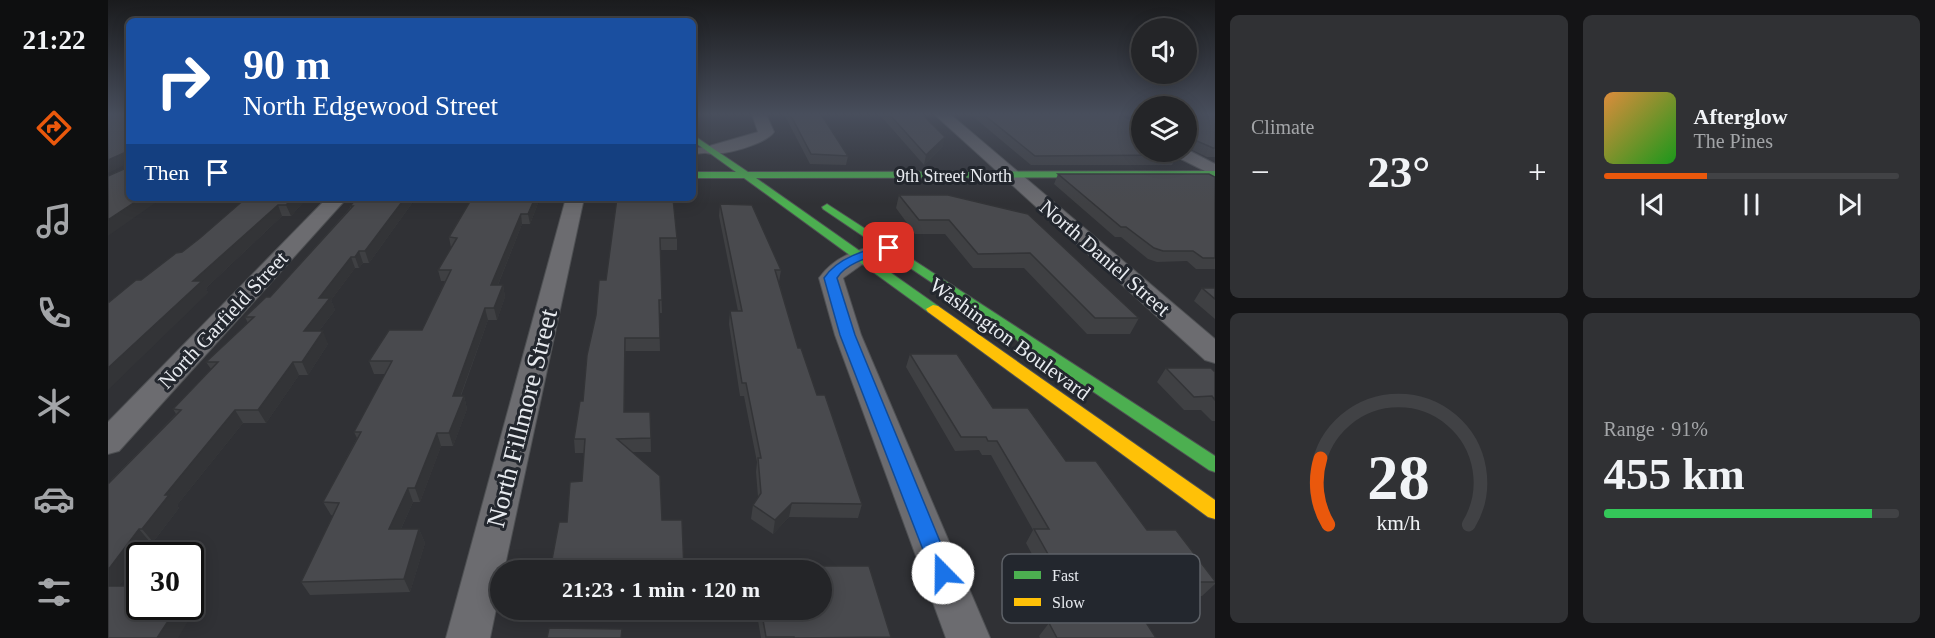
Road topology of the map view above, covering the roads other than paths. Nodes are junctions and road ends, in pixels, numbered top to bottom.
1 (703, 144) edge
2 (739, 144) edge
3 (975, 144) edge
4 (736, 145) junction
5 (712, 150) junction
6 (696, 151) edge
7 (1197, 162) edge
8 (1215, 172) edge
9 (696, 175) edge
10 (1010, 175) junction
11 (747, 176) junction
12 (781, 177) junction
13 (335, 201) edge
14 (574, 201) edge
15 (874, 252) junction
16 (1215, 354) edge
17 (108, 442) edge
18 (1215, 465) edge
19 (1215, 511) edge
20 (468, 638) edge
21 (969, 638) edge

1 - 5 main road, Washington Boulevard
2 - 4 street
3 - 10 street, North Daniel Street
4 - 5 street
4 - 12 main road, Washington Boulevard
5 - 6 lane
5 - 11 main road, Washington Boulevard
7 - 8 street
8 - 10 main road, 9th Street North
9 - 11 main road, 9th Street North
10 - 12 main road, 9th Street North
10 - 16 street, North Daniel Street
11 - 12 main road, 9th Street North
11 - 15 main road, Washington Boulevard
12 - 15 main road, Washington Boulevard
13 - 17 street, North Garfield Street
14 - 20 street, North Fillmore Street
15 - 18 main road, Washington Boulevard
15 - 19 main road, Washington Boulevard
15 - 21 street

